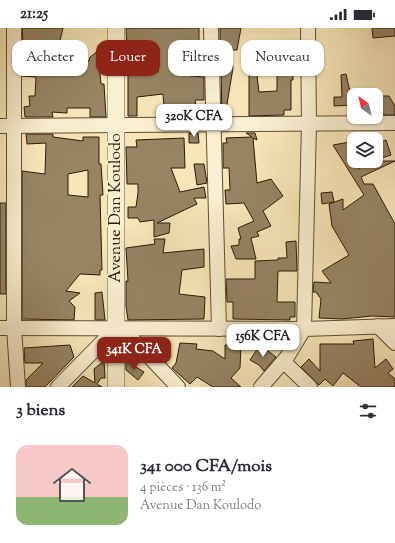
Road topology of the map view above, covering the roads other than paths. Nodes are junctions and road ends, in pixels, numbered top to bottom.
1 (14, 28) edge
2 (116, 28) edge
3 (211, 28) edge
4 (308, 28) edge
5 (395, 123) edge
6 (308, 124) junction
7 (116, 125) junction
8 (212, 125) junction
9 (7, 126) edge
10 (378, 326) junction
11 (395, 326) edge
12 (7, 328) edge
13 (119, 329) junction
14 (219, 329) junction
15 (304, 329) junction
16 (395, 343) edge
17 (284, 362) junction
18 (18, 387) edge
19 (58, 387) edge
20 (116, 387) edge
21 (178, 387) edge
22 (261, 387) edge
23 (310, 387) edge

1 - 9 street
2 - 7 street, Avenue Dan Koulodo
3 - 8 street
4 - 6 street
5 - 6 street
6 - 8 street
6 - 15 street
7 - 8 street
7 - 9 street
7 - 13 street, Avenue Dan Koulodo
8 - 14 street
9 - 12 street
10 - 11 street
10 - 15 street
10 - 16 street
12 - 13 street
12 - 18 street
13 - 14 street
13 - 19 street
13 - 20 street, Avenue Dan Koulodo
13 - 21 street
14 - 15 street
15 - 17 street
17 - 22 street
17 - 23 street

